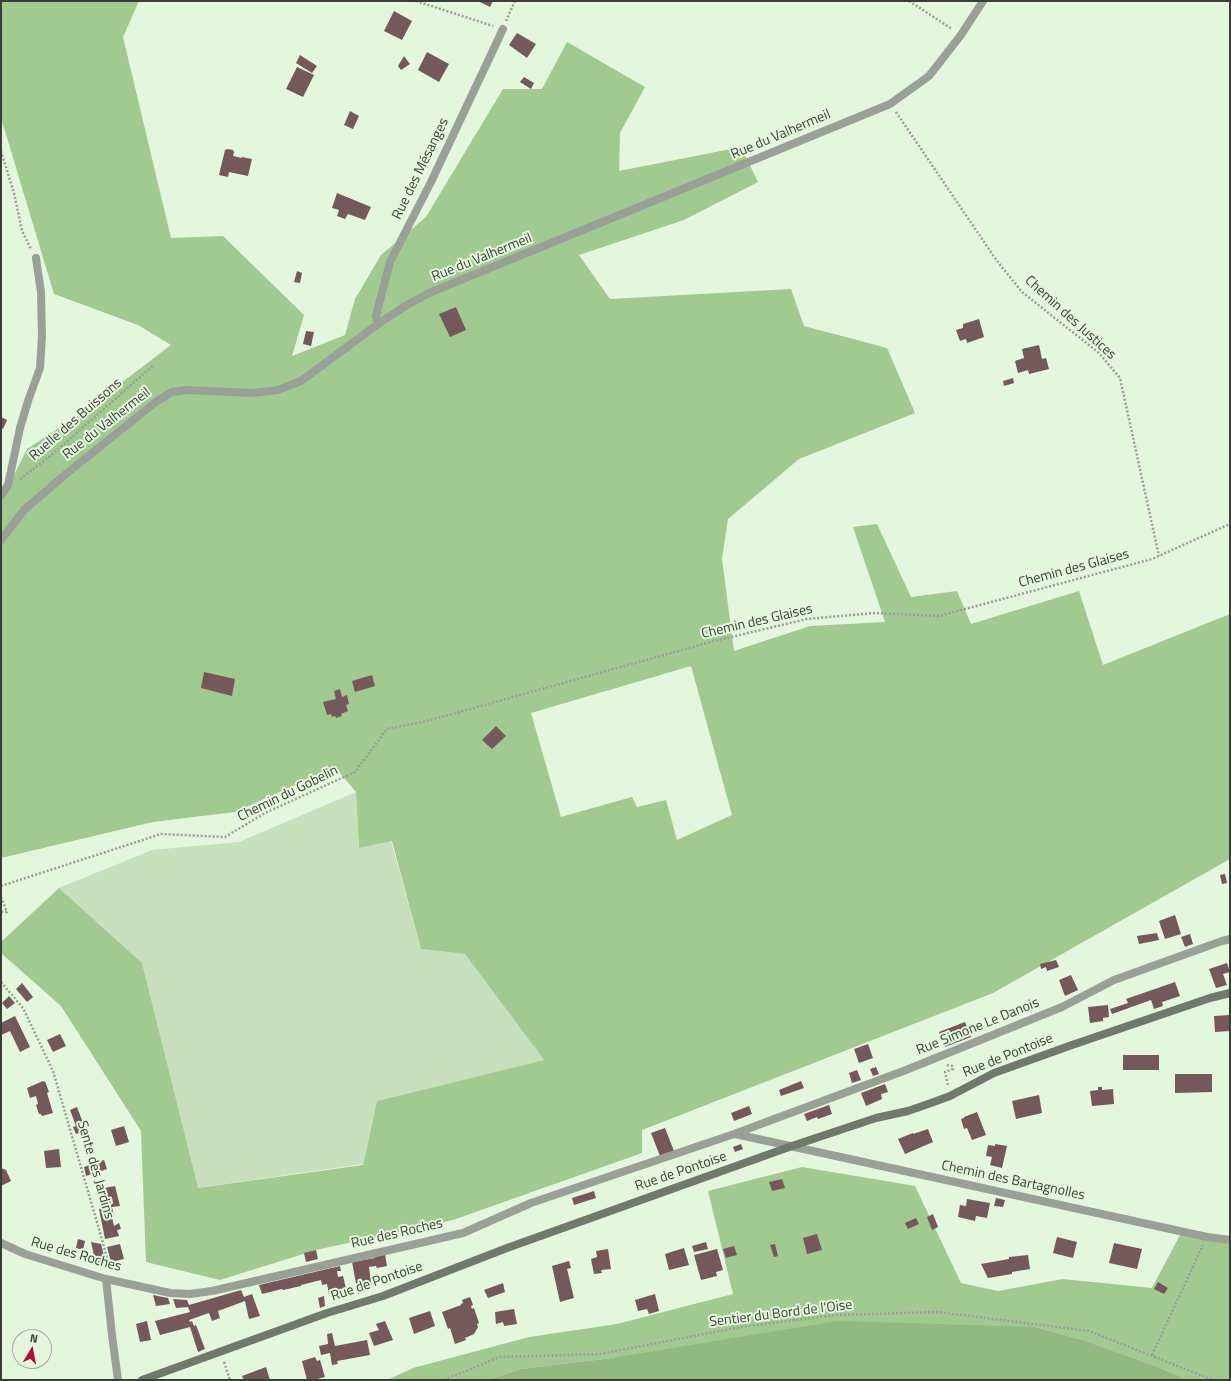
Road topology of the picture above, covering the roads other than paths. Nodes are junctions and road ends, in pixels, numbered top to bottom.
1 (982, 1) edge
2 (503, 29) road end
3 (36, 258) road end
4 (378, 324) junction
5 (1, 496) edge
6 (1, 540) edge
7 (1230, 939) edge
8 (1230, 993) edge
9 (734, 1134) junction
10 (792, 1146) junction
11 (1230, 1240) edge
12 (1, 1243) edge
13 (106, 1279) junction
14 (118, 1380) edge
15 (142, 1380) edge

1 - 4 street, Rue du Valhermeil
2 - 4 street, Rue des Mésanges
3 - 5 street
4 - 6 street, Rue du Valhermeil
7 - 9 street, Rue Simone Le Danois
8 - 10 main road, Rue de Pontoise
9 - 10 street
9 - 13 street, Rue des Roches
10 - 11 street, Chemin des Bartagnolles
10 - 15 main road, Rue de Pontoise
12 - 13 street, Rue des Roches
13 - 14 street

